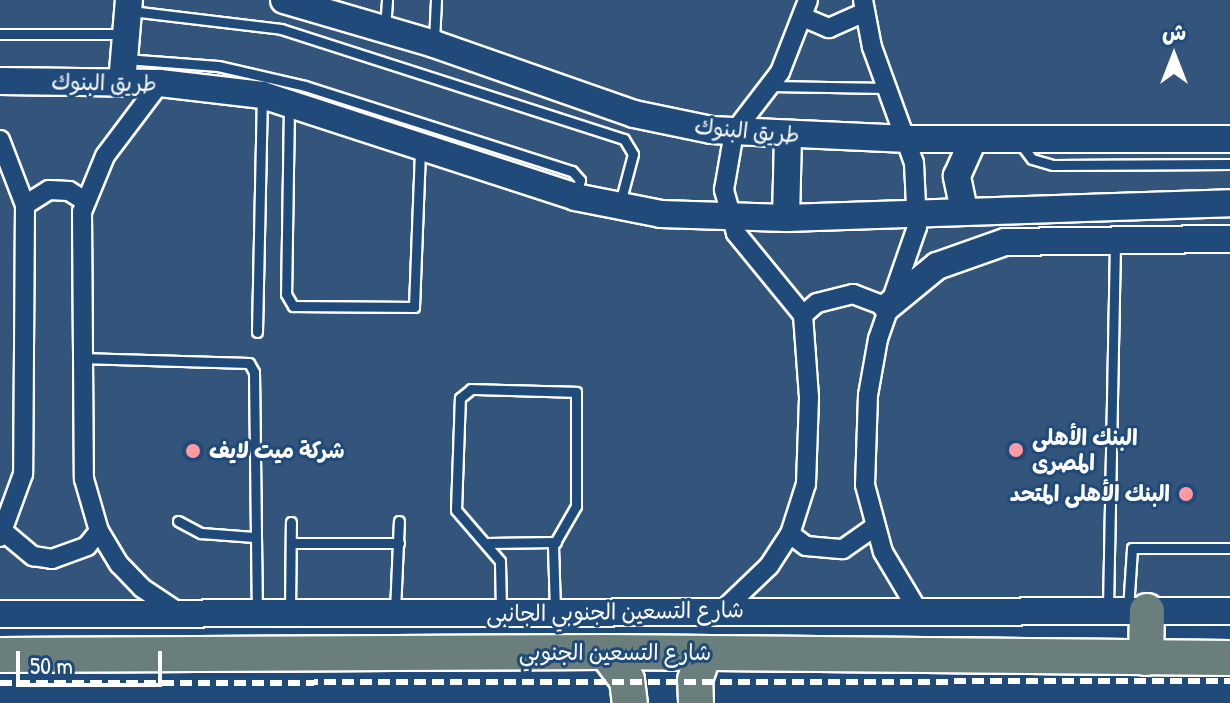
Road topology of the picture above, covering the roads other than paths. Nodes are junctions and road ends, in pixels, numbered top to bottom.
1 (284, 0) edge
2 (387, 0) edge
3 (436, 0) edge
4 (863, 7) edge
5 (807, 9) edge
6 (385, 29) junction
7 (0, 34) edge
8 (125, 37) edge
9 (434, 44) junction
10 (0, 81) edge
11 (160, 83) junction
12 (770, 86) junction
13 (888, 88) junction
14 (262, 95) junction
15 (290, 103) junction
16 (734, 132) junction
17 (788, 136) junction
18 (908, 139) junction
19 (1017, 139) junction
20 (1230, 139) edge
21 (0, 140) edge
22 (973, 140) junction
23 (420, 150) junction
24 (1230, 164) edge
25 (575, 197) junction
26 (85, 201) junction
27 (1230, 203) edge
28 (25, 205) junction
29 (619, 208) junction
30 (1040, 208) junction
31 (964, 210) junction
32 (917, 212) junction
33 (728, 217) junction
34 (786, 218) junction
35 (1041, 239) junction
36 (1115, 239) junction
37 (1230, 239) edge
38 (887, 307) junction
39 (803, 315) junction
40 (257, 332) dead end
41 (80, 358) junction
42 (178, 521) dead end
43 (399, 521) dead end
44 (291, 522) dead end
45 (874, 527) junction
46 (99, 531) junction
47 (790, 534) junction
48 (2, 535) edge
49 (254, 537) junction
50 (556, 542) junction
51 (291, 543) junction
52 (399, 543) junction
53 (488, 543) junction
54 (1230, 548) edge
55 (917, 609) junction
56 (722, 611) junction
57 (1128, 611) junction
58 (1230, 611) edge
59 (501, 613) junction
60 (555, 613) junction
61 (0, 614) edge
62 (395, 614) junction
63 (184, 615) junction
64 (257, 616) junction
65 (290, 616) junction
66 (606, 652) junction
67 (704, 654) junction
68 (0, 655) edge
69 (1146, 658) junction
70 (1230, 658) edge
71 (630, 703) edge
72 (696, 703) edge

1 - 6 street, طريق البنوك
2 - 6 lane
3 - 9 lane
4 - 5 street
4 - 13 street
5 - 12 street
6 - 9 street, طريق البنوك
7 - 8 lane, طريق البنوك
8 - 10 street, طريق البنوك
8 - 11 street, طريق البنوك
8 - 25 lane, طريق البنوك
8 - 29 lane
9 - 16 street, طريق البنوك
11 - 14 street, طريق البنوك
11 - 26 street
12 - 13 lane
12 - 16 street
13 - 18 street
14 - 15 street, طريق البنوك
14 - 40 lane
15 - 23 street, طريق البنوك
15 - 23 lane
16 - 17 street, طريق البنوك
16 - 33 street
17 - 18 street, طريق البنوك
17 - 34 street
18 - 22 street, طريق البنوك
18 - 32 street
19 - 20 street, طريق البنوك
19 - 22 street, طريق البنوك
19 - 24 lane
21 - 28 street
22 - 31 street
23 - 25 street, طريق البنوك
25 - 29 street, طريق البنوك
26 - 28 street
26 - 41 street
27 - 30 street, طريق البنوك
28 - 48 street
29 - 33 street, طريق البنوك
30 - 31 street, طريق البنوك
30 - 35 street
31 - 32 street, طريق البنوك
32 - 34 street, طريق البنوك
32 - 38 street
33 - 34 street, طريق البنوك
33 - 39 street
35 - 36 street
35 - 38 street
36 - 37 street
36 - 57 lane
38 - 39 street
38 - 45 street
39 - 47 street
41 - 46 street
41 - 49 lane
42 - 49 lane
43 - 52 lane
44 - 51 lane
45 - 47 street
45 - 55 street
46 - 48 street
46 - 63 street
47 - 56 street
49 - 64 lane
50 - 53 lane
50 - 53 lane
50 - 60 lane
51 - 52 lane
51 - 65 lane
52 - 62 lane
53 - 59 lane
54 - 57 lane
55 - 56 street, شارع التسعين الجنوبي الجانبى
55 - 57 street, شارع التسعين الجنوبي الجانبى
56 - 60 street, شارع التسعين الجنوبي الجانبى
57 - 58 street, شارع التسعين الجنوبي الجانبى
57 - 69 highway
59 - 60 street, شارع التسعين الجنوبي الجانبى
59 - 62 street, شارع التسعين الجنوبي الجانبى
61 - 63 street, شارع التسعين الجنوبي الجانبى
62 - 65 street, شارع التسعين الجنوبي الجانبى
63 - 64 street, شارع التسعين الجنوبي الجانبى
64 - 65 street, شارع التسعين الجنوبي الجانبى
66 - 67 highway, شارع التسعين الجنوبي
66 - 68 highway, شارع التسعين الجنوبي
66 - 71 highway
67 - 69 highway, شارع التسعين الجنوبي
67 - 72 highway
69 - 70 highway, شارع التسعين الجنوبي

